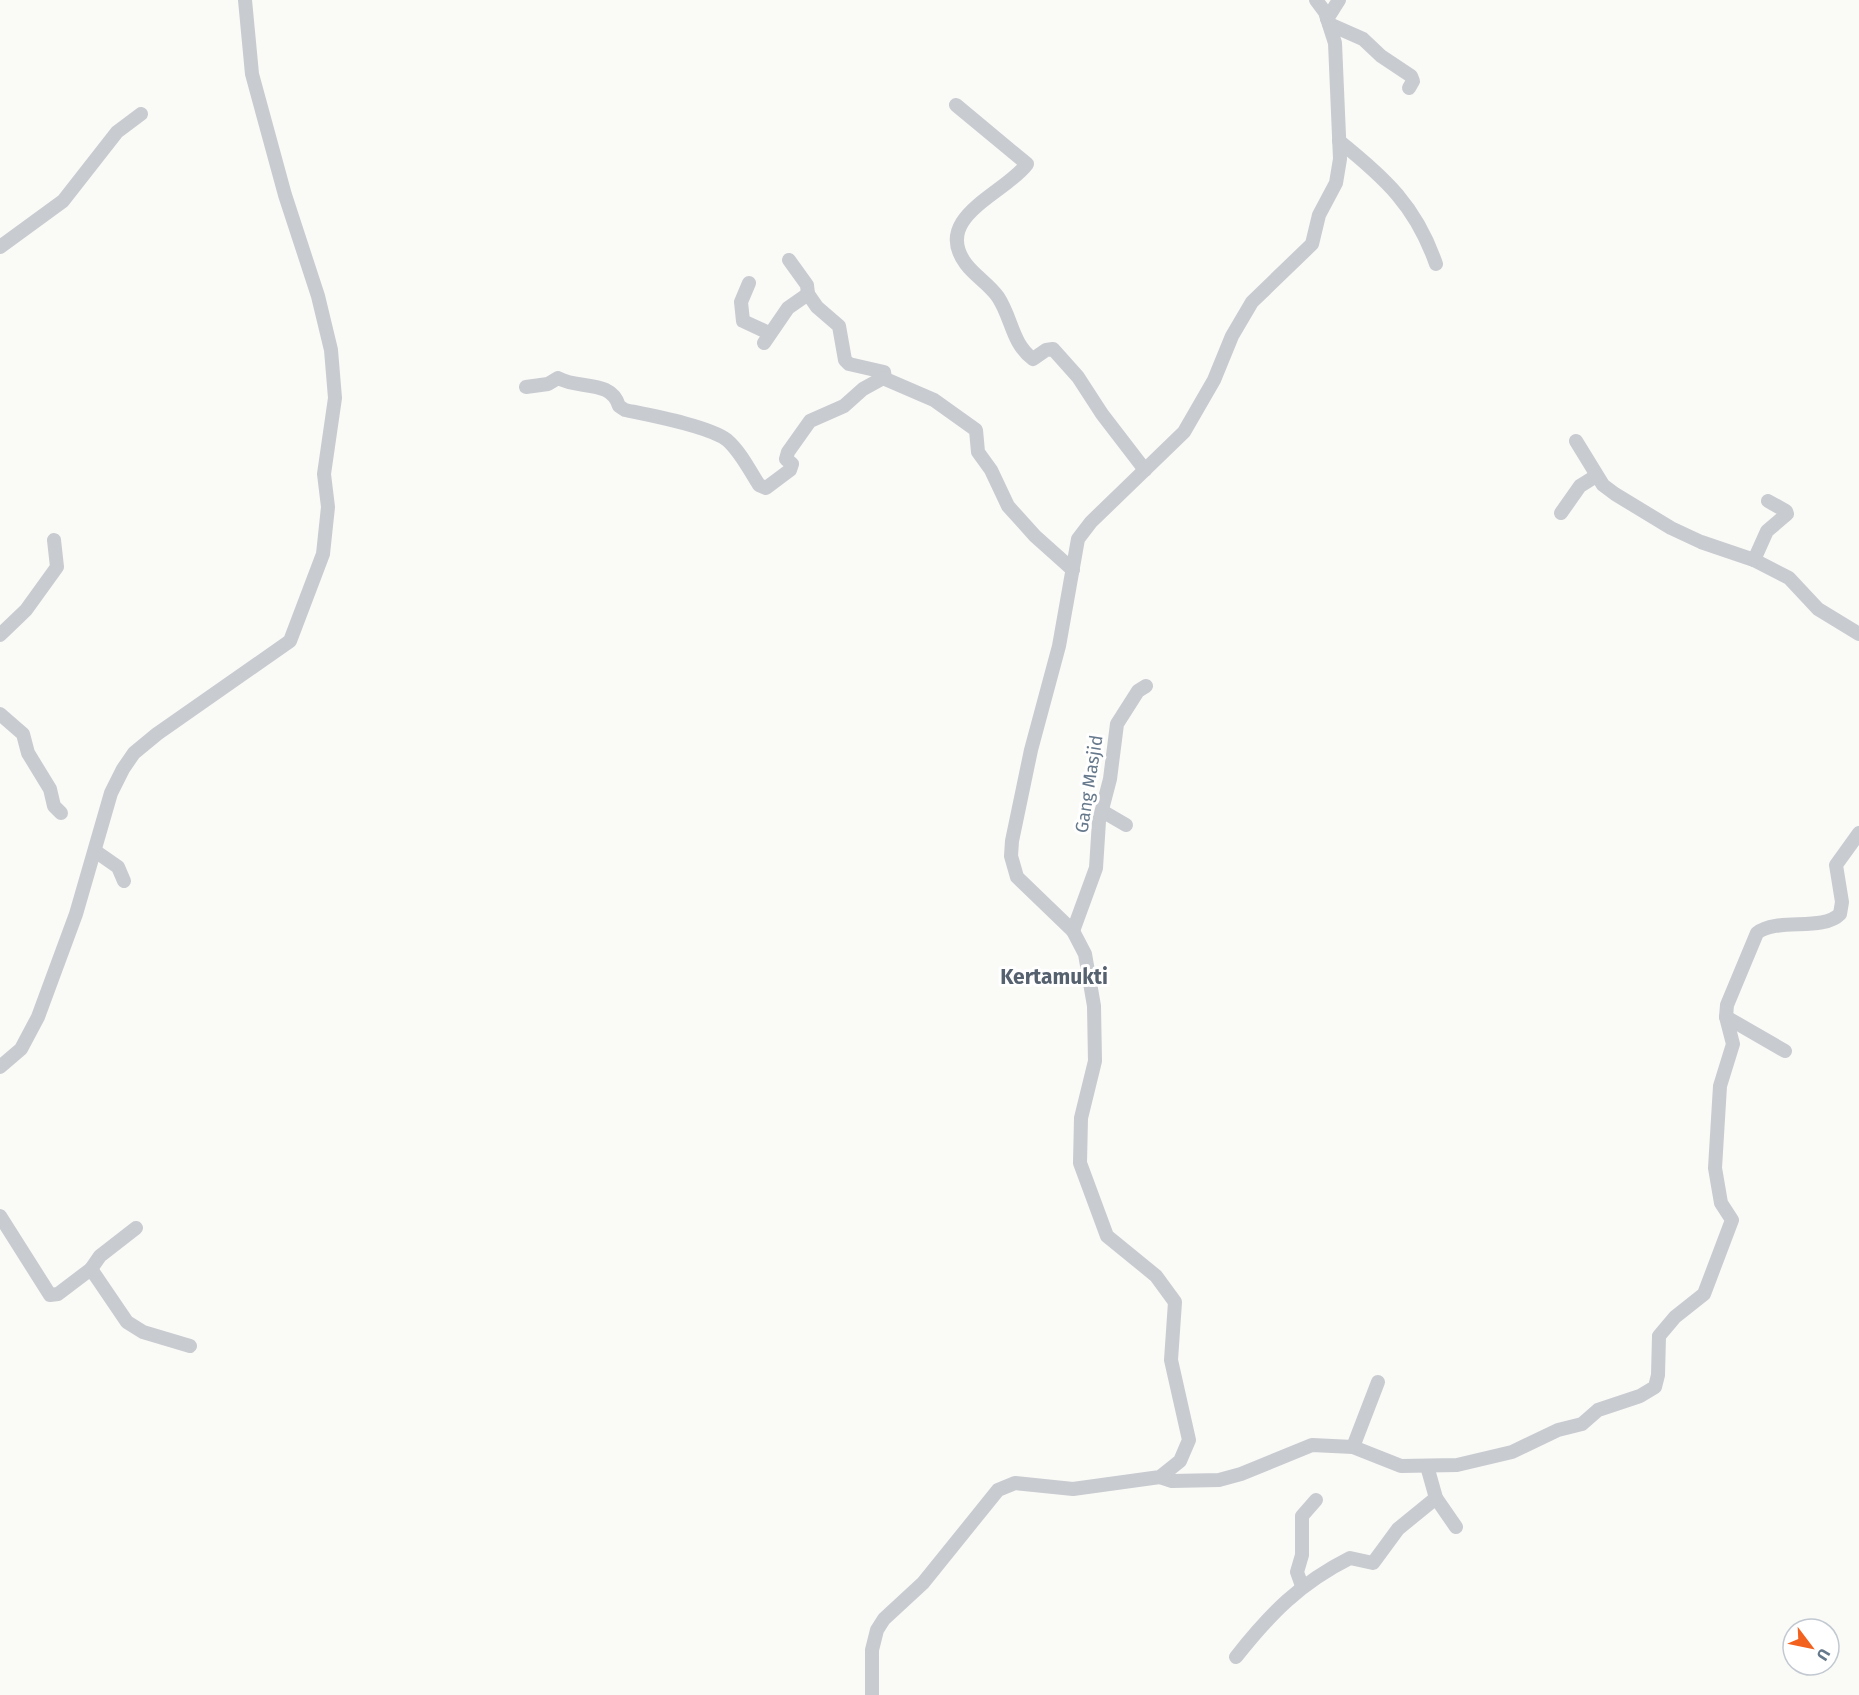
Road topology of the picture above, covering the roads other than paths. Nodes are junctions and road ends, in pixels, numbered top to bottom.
1 (244, 0) edge
2 (1316, 0) edge
3 (1339, 0) edge
4 (1328, 22) junction
5 (1409, 88) dead end
6 (956, 105) dead end
7 (141, 114) dead end
8 (1340, 141) junction
9 (0, 247) edge
10 (789, 261) dead end
11 (1436, 264) dead end
12 (749, 283) dead end
13 (808, 294) junction
14 (885, 378) junction
15 (526, 387) dead end
16 (1576, 441) dead end
17 (1145, 470) junction
18 (1596, 476) junction
19 (1768, 501) dead end
20 (1561, 513) dead end
21 (54, 540) dead end
22 (1754, 560) junction
23 (1073, 570) junction
24 (1859, 634) edge
25 (0, 635) edge
26 (1146, 686) dead end
27 (0, 714) edge
28 (1102, 811) junction
29 (61, 813) dead end
30 (1126, 825) dead end
31 (1859, 833) edge
32 (95, 851) junction
33 (124, 881) dead end
34 (1073, 931) junction
35 (1726, 1017) junction
36 (1785, 1051) dead end
37 (0, 1067) edge
38 (0, 1216) edge
39 (136, 1227) dead end
40 (91, 1269) junction
41 (190, 1346) dead end
42 (1378, 1382) dead end
43 (1353, 1447) junction
44 (1427, 1466) junction
45 (1160, 1477) junction
46 (1436, 1498) junction
47 (1316, 1500) dead end
48 (1456, 1527) dead end
49 (1302, 1586) junction
50 (1236, 1657) dead end
51 (872, 1695) edge

1 - 32 street
2 - 4 street
3 - 4 street
4 - 5 street
4 - 8 street
6 - 17 street
7 - 9 street
8 - 11 street
8 - 17 street
10 - 13 street
12 - 13 street
13 - 14 street
14 - 15 street
14 - 23 street
16 - 18 street
17 - 23 street
18 - 20 street
18 - 22 street
19 - 22 street
21 - 25 street
22 - 24 street
23 - 34 street
26 - 28 street, Gang Masjid
27 - 29 street
28 - 30 street
28 - 34 street, Gang Masjid
31 - 35 street
32 - 33 street
32 - 37 street
34 - 45 street
35 - 36 street
35 - 44 street
38 - 40 street
39 - 40 street
40 - 41 street
42 - 43 street
43 - 44 street
43 - 45 street
44 - 46 street
45 - 51 street
46 - 48 street
46 - 49 street
47 - 49 street
49 - 50 street

